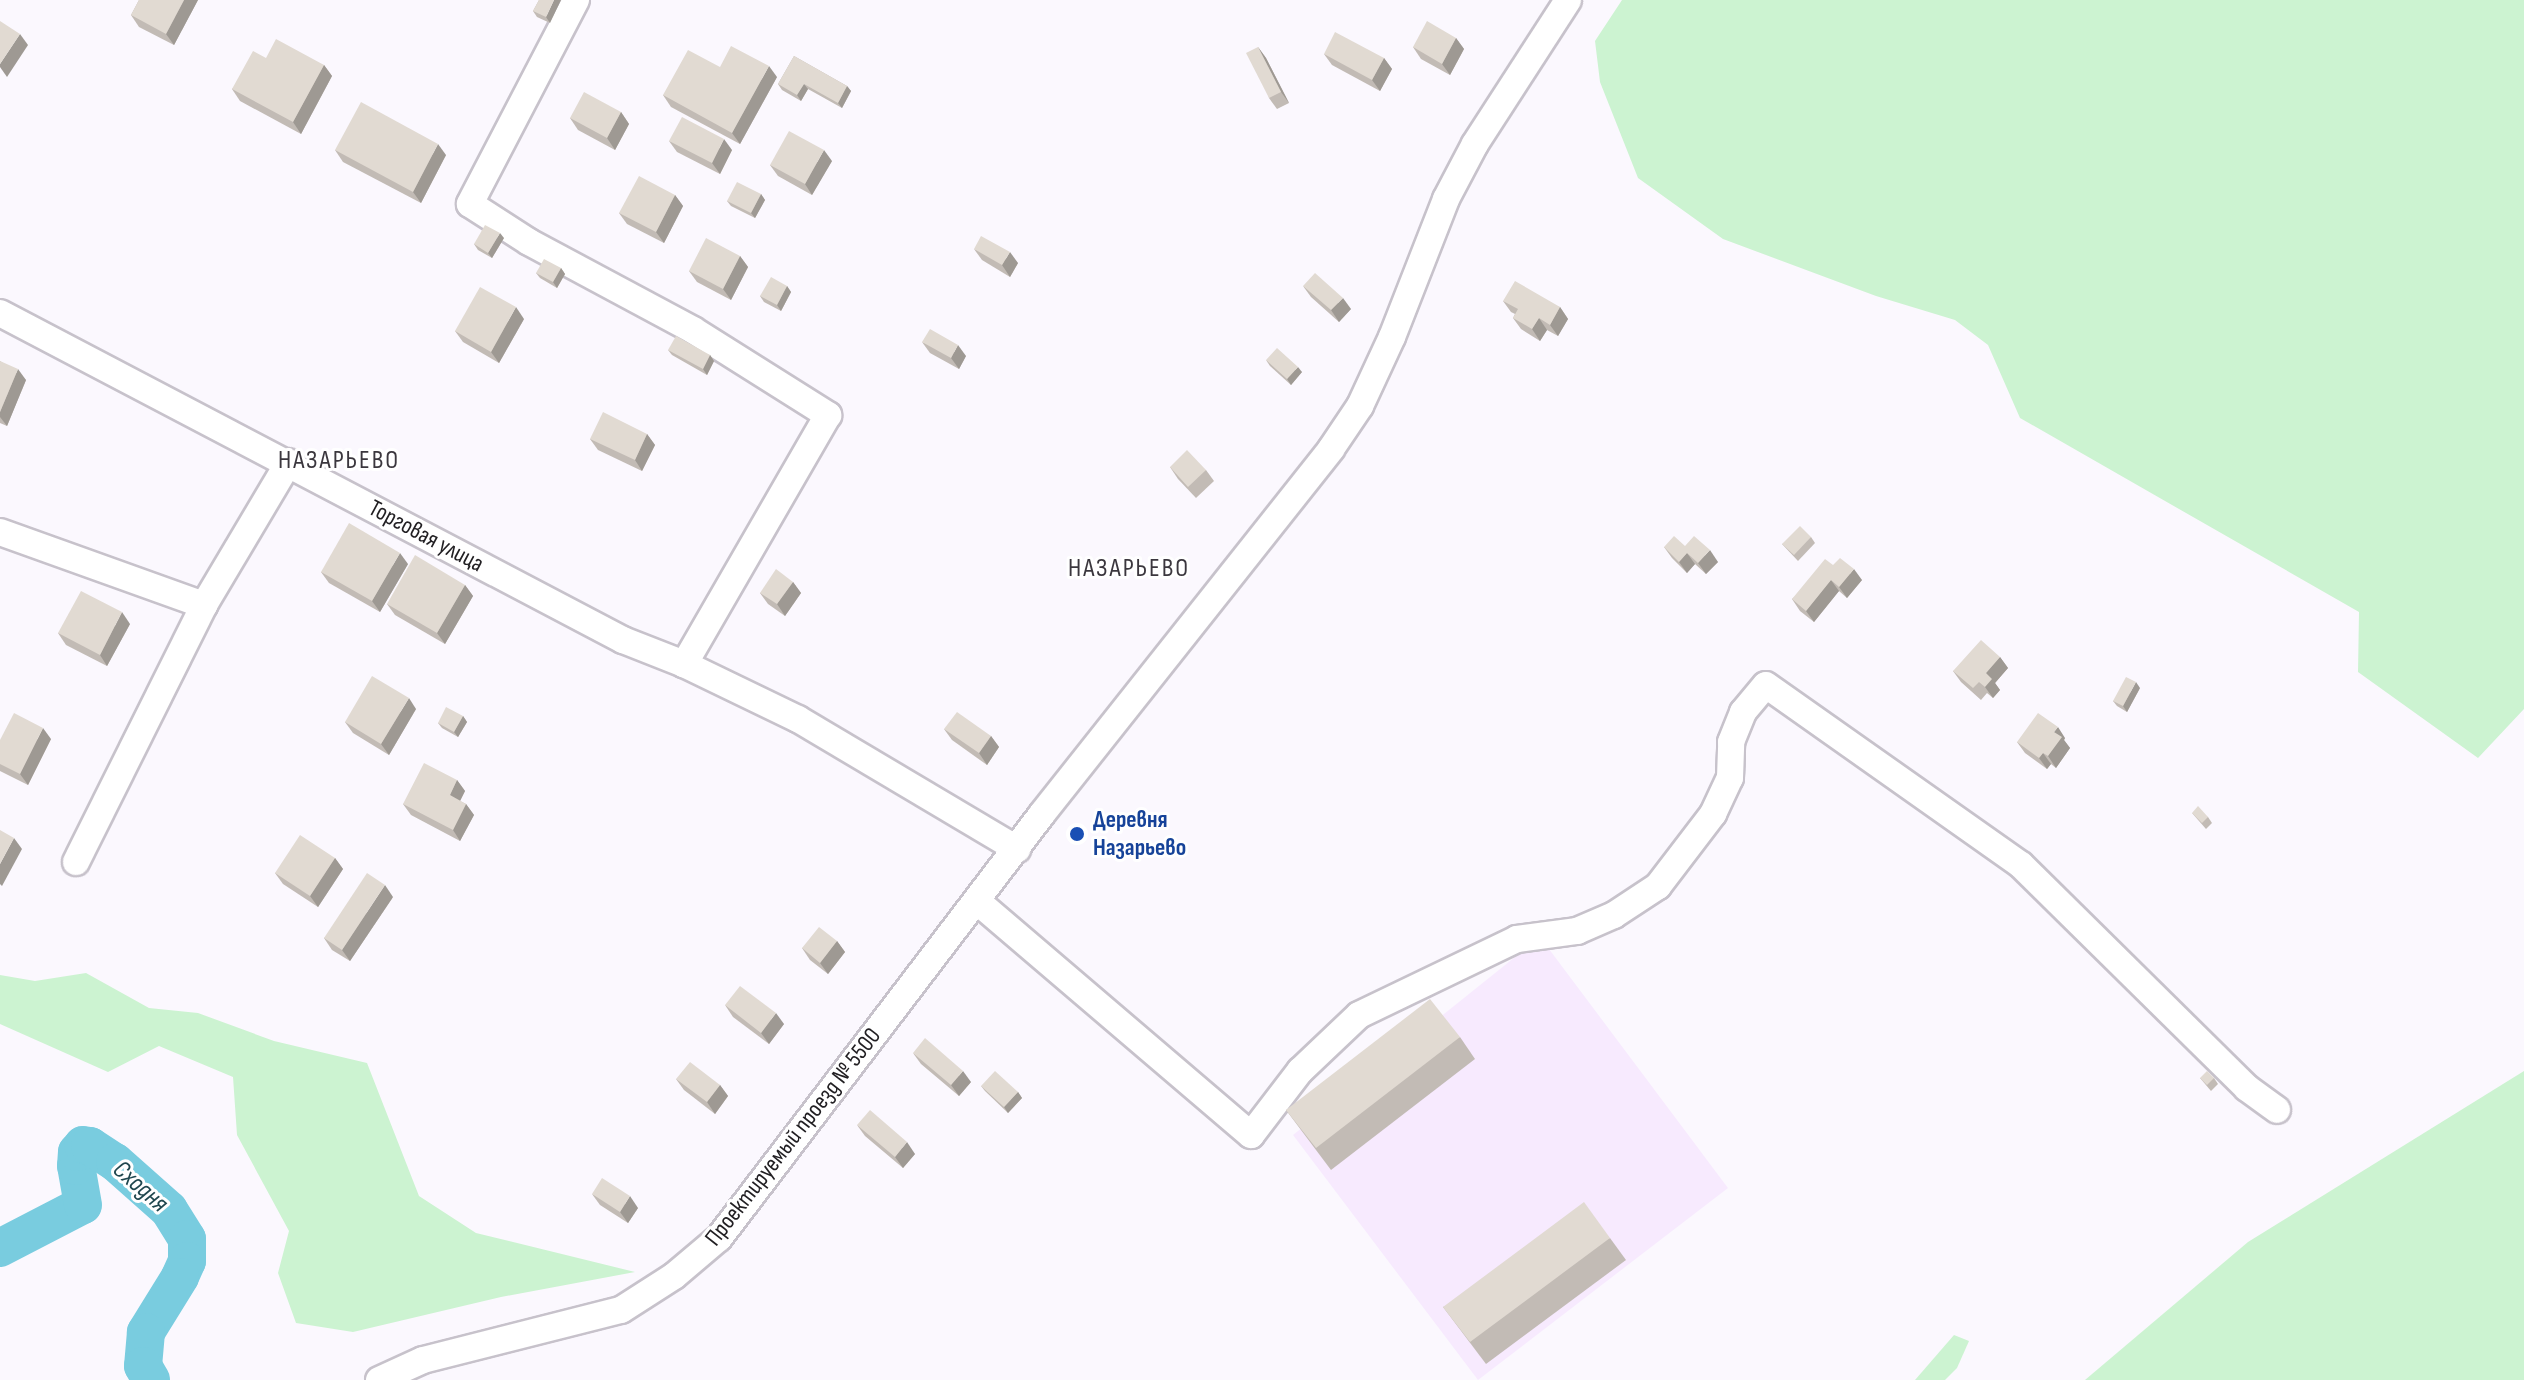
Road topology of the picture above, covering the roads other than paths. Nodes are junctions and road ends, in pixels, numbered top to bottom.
1 (576, 0) edge
2 (1568, 0) edge
3 (0, 313) edge
4 (289, 462) junction
5 (0, 532) edge
6 (204, 605) junction
7 (684, 664) junction
8 (1017, 849) junction
9 (76, 862) dead end
10 (978, 902) junction
11 (2277, 1110) dead end
12 (379, 1380) edge

1 - 7 street
2 - 8 street, Проектируемый проезд № 5500
3 - 4 street, Торговая улица
4 - 6 street
4 - 7 street, Торговая улица
5 - 6 street
6 - 9 street
7 - 8 street, Торговая улица
8 - 10 street, Проектируемый проезд № 5500
10 - 11 street
10 - 12 street, Проектируемый проезд № 5500

